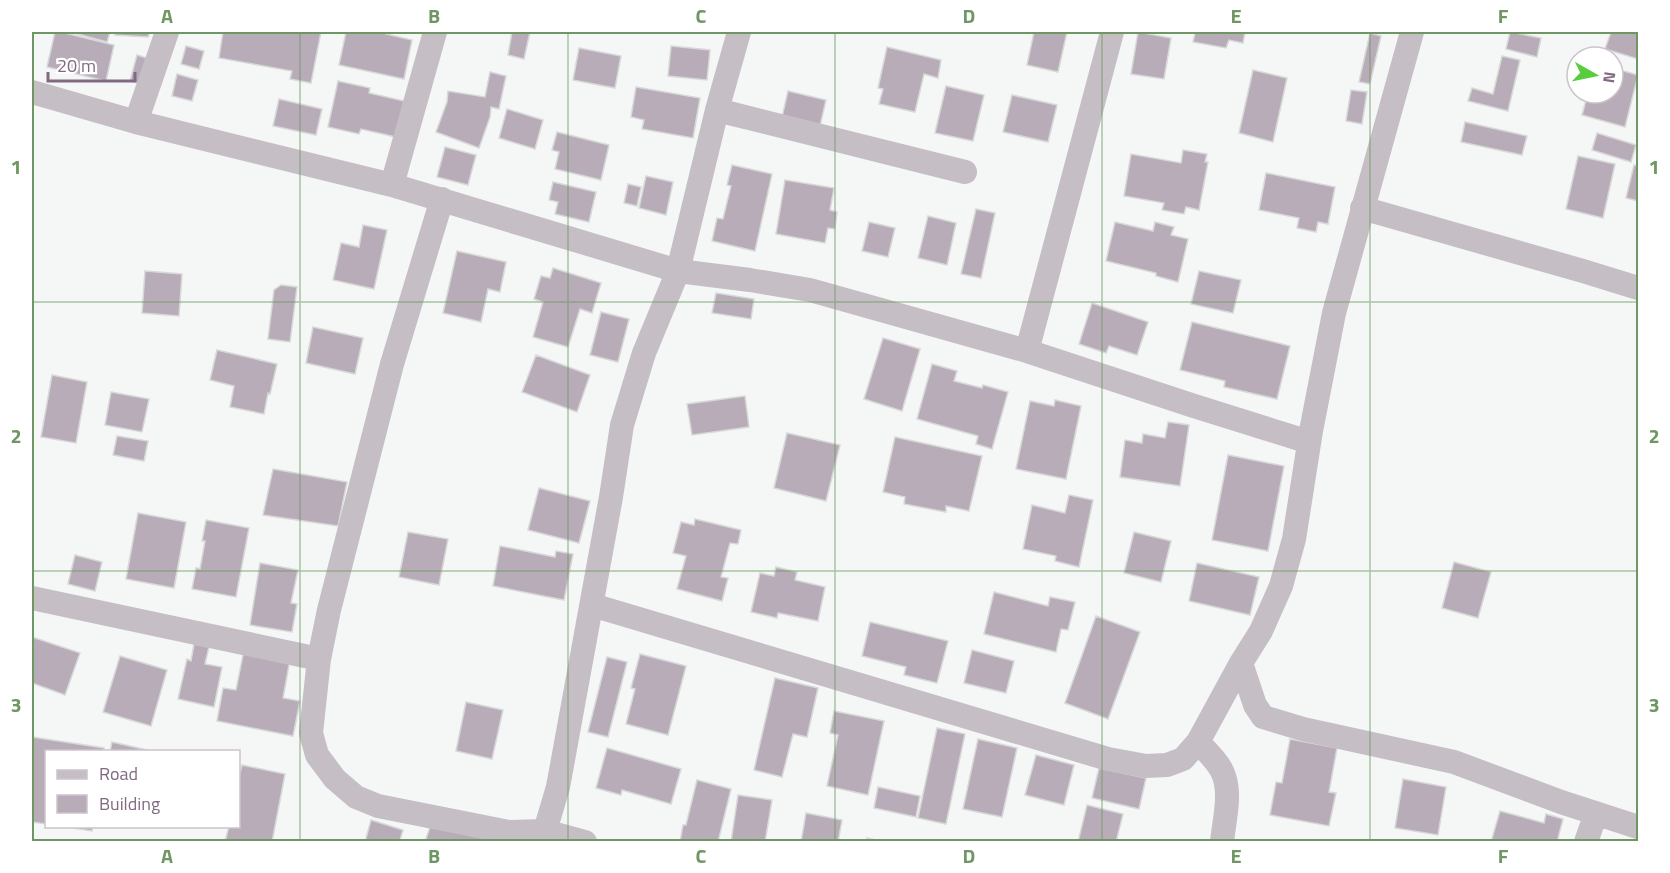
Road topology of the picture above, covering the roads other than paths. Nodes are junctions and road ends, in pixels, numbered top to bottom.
1 (167, 32) edge
2 (435, 32) edge
3 (739, 32) edge
4 (1112, 32) edge
5 (1413, 32) edge
6 (32, 92) edge
7 (717, 110) junction
8 (136, 122) junction
9 (965, 172) dead end
10 (392, 184) junction
11 (442, 199) junction
12 (1362, 208) junction
13 (678, 271) junction
14 (1638, 288) edge
15 (1027, 351) junction
16 (1310, 442) junction
17 (32, 598) edge
18 (592, 605) junction
19 (320, 659) junction
20 (1241, 663) junction
21 (1198, 742) junction
22 (1596, 813) junction
23 (1638, 827) edge
24 (541, 836) edge
25 (585, 842) edge
26 (1222, 842) edge
27 (1586, 842) edge

1 - 8 street
2 - 10 street
3 - 7 street
4 - 15 street
5 - 12 street
6 - 8 street
7 - 9 street
7 - 13 street
8 - 10 street
10 - 11 street
11 - 13 street
11 - 19 street
12 - 14 street
12 - 16 street
13 - 15 street
13 - 18 street
15 - 16 street
16 - 20 street
17 - 19 street
18 - 21 street
18 - 24 street
19 - 24 street
20 - 21 street
20 - 22 street
21 - 26 street
22 - 23 street
22 - 27 street
24 - 25 street

